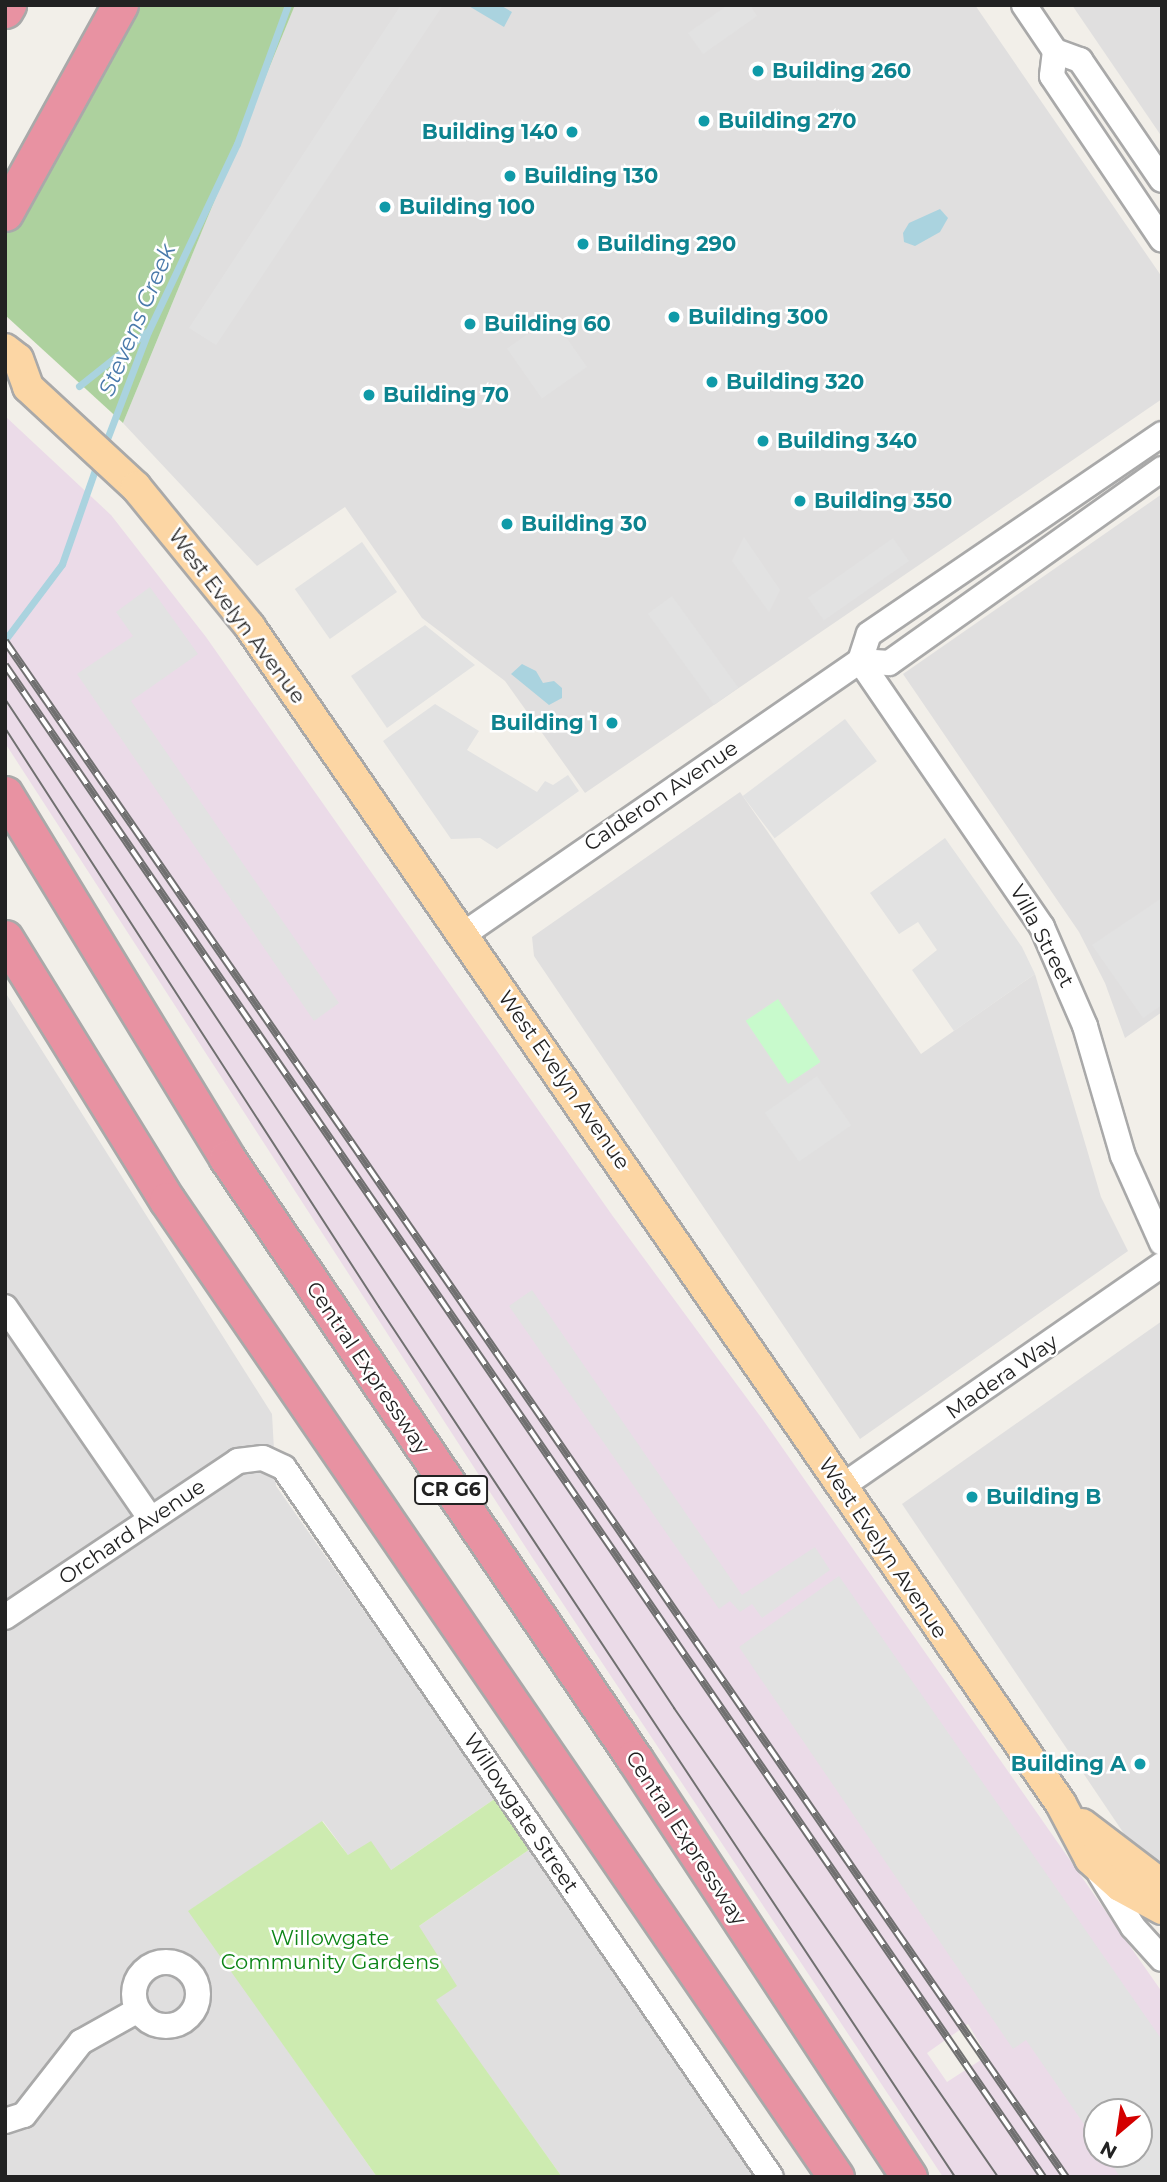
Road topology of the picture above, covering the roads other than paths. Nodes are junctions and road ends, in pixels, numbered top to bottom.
1 (8, 5) edge
2 (120, 5) edge
3 (1024, 5) edge
4 (5, 10) edge
5 (1055, 51) junction
6 (1162, 180) edge
7 (5, 213) edge
8 (1162, 240) edge
9 (5, 349) edge
10 (16, 387) edge
11 (1162, 434) edge
12 (1162, 469) edge
13 (860, 661) junction
14 (5, 794) edge
15 (464, 934) junction
16 (5, 938) edge
17 (1162, 1243) edge
18 (1162, 1265) edge
19 (5, 1307) edge
20 (263, 1458) joint
21 (841, 1487) junction
22 (150, 1518) junction
23 (5, 1617) edge
24 (1061, 1804) junction
25 (1090, 1859) junction
26 (1162, 1885) edge
27 (1162, 1909) edge
28 (1162, 1959) edge
29 (138, 2010) dead end
30 (5, 2121) edge
31 (771, 2177) edge
32 (836, 2177) edge
33 (909, 2177) edge

1 - 4 highway
2 - 7 highway
3 - 5 street
5 - 6 street
5 - 8 street
9 - 10 main road
10 - 15 main road, West Evelyn Avenue
11 - 13 street
12 - 13 street
13 - 15 street, Calderon Avenue
13 - 17 street, Villa Street
14 - 33 highway, Central Expressway / CR G6
15 - 21 main road, West Evelyn Avenue
16 - 32 highway, CR G6
18 - 21 street, Madera Way
19 - 22 street
20 - 22 street, Orchard Avenue
20 - 31 street, Willowgate Street
21 - 24 main road, West Evelyn Avenue
22 - 23 street, Orchard Avenue
24 - 25 main road, West Evelyn Avenue
24 - 26 main road, West Evelyn Avenue
25 - 27 main road
25 - 28 street, West Evelyn Avenue
29 - 30 street

